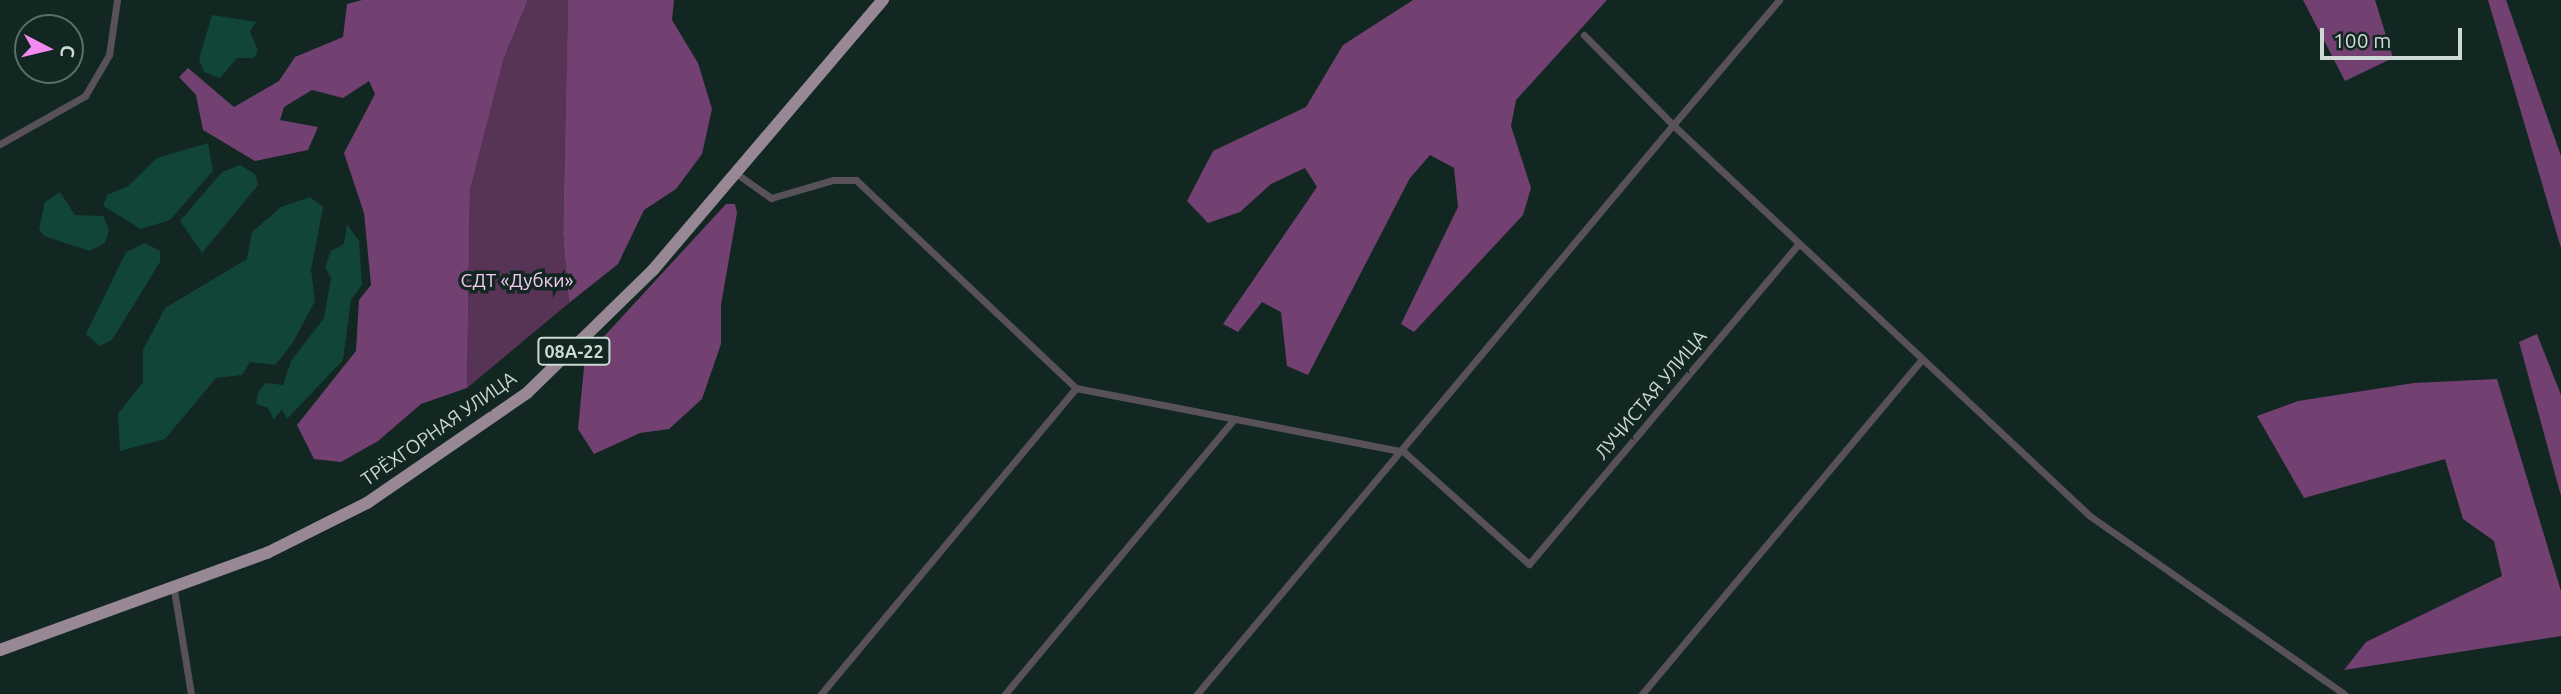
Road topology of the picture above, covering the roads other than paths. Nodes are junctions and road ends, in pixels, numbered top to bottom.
1 (117, 0) edge
2 (883, 0) edge
3 (1779, 0) edge
4 (1584, 35) dead end
5 (1673, 125) junction
6 (0, 144) edge
7 (737, 174) junction
8 (1797, 246) junction
9 (1921, 360) junction
10 (1076, 388) junction
11 (1233, 420) junction
12 (1404, 452) junction
13 (174, 590) junction
14 (0, 650) edge
15 (191, 694) edge
16 (821, 694) edge
17 (1005, 694) edge
18 (1197, 694) edge
19 (1642, 694) edge
20 (2344, 694) edge

1 - 6 street
2 - 7 highway, ТРЁХГОРНАЯ УЛИЦА / 08А-22
3 - 5 street
4 - 5 street
5 - 8 street
5 - 12 street
7 - 10 street
7 - 13 highway, ТРЁХГОРНАЯ УЛИЦА / 08А-22
8 - 9 street
8 - 12 street, ЛУЧИСТАЯ УЛИЦА
9 - 19 street
9 - 20 street
10 - 11 street
10 - 16 street
11 - 12 street
11 - 17 street
12 - 18 street
13 - 14 highway, ТРЁХГОРНАЯ УЛИЦА / 08А-22
13 - 15 street

